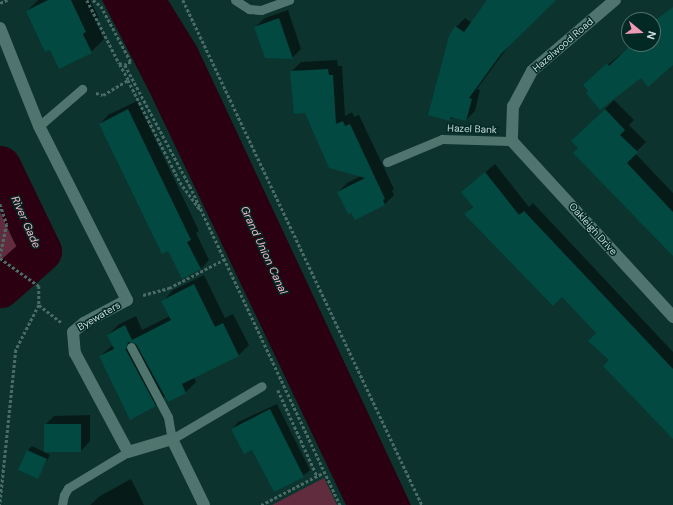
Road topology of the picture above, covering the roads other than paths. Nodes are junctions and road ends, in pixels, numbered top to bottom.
1 (235, 0) edge
2 (289, 0) edge
3 (615, 0) edge
4 (0, 28) edge
5 (82, 89) road end
6 (39, 126) junction
7 (512, 141) junction
8 (387, 162) dead end
9 (673, 317) edge
10 (131, 347) dead end
11 (262, 386) road end
12 (172, 439) junction
13 (128, 452) junction
14 (62, 505) edge
15 (204, 505) edge

1 - 2 lane
3 - 7 street, Hazelwood Road
4 - 6 street, Byewaters
5 - 6 lane
6 - 13 street, Byewaters
7 - 8 lane, Hazel Bank
7 - 9 street, Oakleigh Drive
10 - 12 lane
11 - 12 lane
12 - 13 street
12 - 15 street
13 - 14 lane

